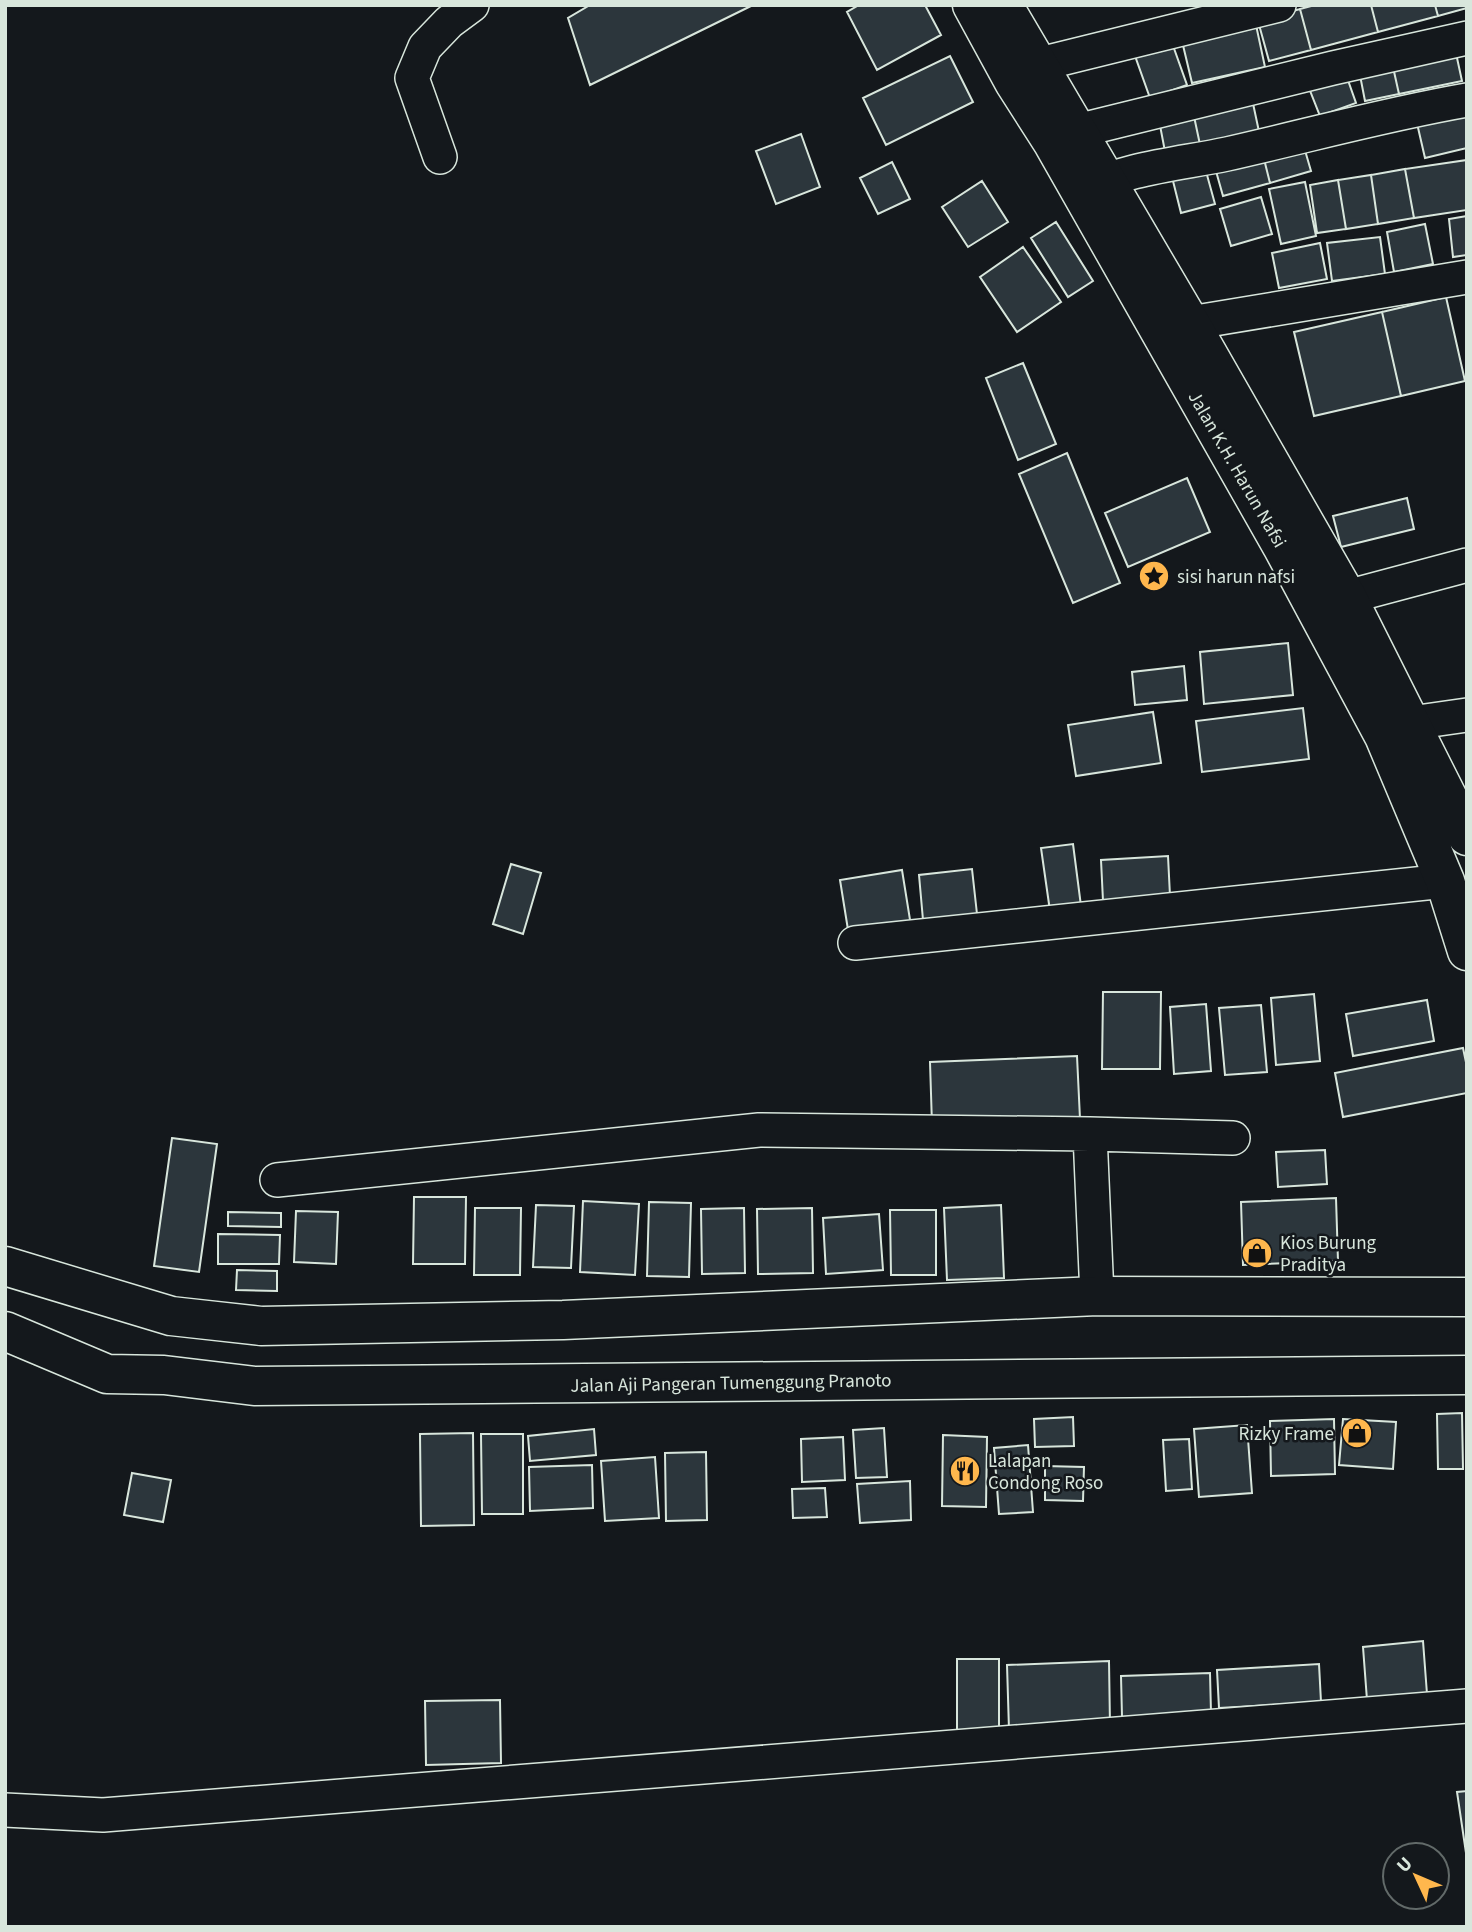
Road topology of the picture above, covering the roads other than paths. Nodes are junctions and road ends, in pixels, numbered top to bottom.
1 (472, 5) edge
2 (972, 5) edge
3 (1003, 5) edge
4 (1279, 5) edge
5 (1467, 38) edge
6 (1036, 65) junction
7 (1467, 100) edge
8 (1077, 131) junction
9 (440, 157) dead end
10 (1092, 186) junction
11 (1467, 277) edge
12 (1190, 323) junction
13 (1467, 565) edge
14 (1346, 597) junction
15 (1467, 715) edge
16 (1411, 723) junction
17 (1467, 836) edge
18 (1445, 881) junction
19 (855, 943) dead end
20 (1467, 951) edge
21 (1090, 1134) junction
22 (1233, 1138) dead end
23 (277, 1180) dead end
24 (5, 1266) edge
25 (1097, 1296) junction
26 (1467, 1297) edge
27 (5, 1331) edge
28 (1467, 1375) edge
29 (1467, 1706) edge
30 (5, 1810) edge

1 - 9 street
2 - 10 main road, Jalan K.H. Harun Nafsi
3 - 6 main road, Jalan K.H. Harun Nafsi
4 - 6 street
5 - 8 street
6 - 8 main road, Jalan K.H. Harun Nafsi
7 - 10 street
8 - 10 main road, Jalan K.H. Harun Nafsi
10 - 12 main road, Jalan K.H. Harun Nafsi
10 - 18 main road, Jalan K.H. Harun Nafsi
11 - 12 street
12 - 14 main road, Jalan K.H. Harun Nafsi
13 - 14 street
14 - 16 main road, Jalan K.H. Harun Nafsi
15 - 16 street
16 - 17 main road, Jalan K.H. Harun Nafsi
18 - 19 street
18 - 20 main road, Jalan K.H. Harun Nafsi
21 - 22 street
21 - 23 street
21 - 25 street
24 - 25 main road
25 - 26 main road
27 - 28 main road, Jalan Aji Pangeran Tumenggung Pranoto
29 - 30 street

